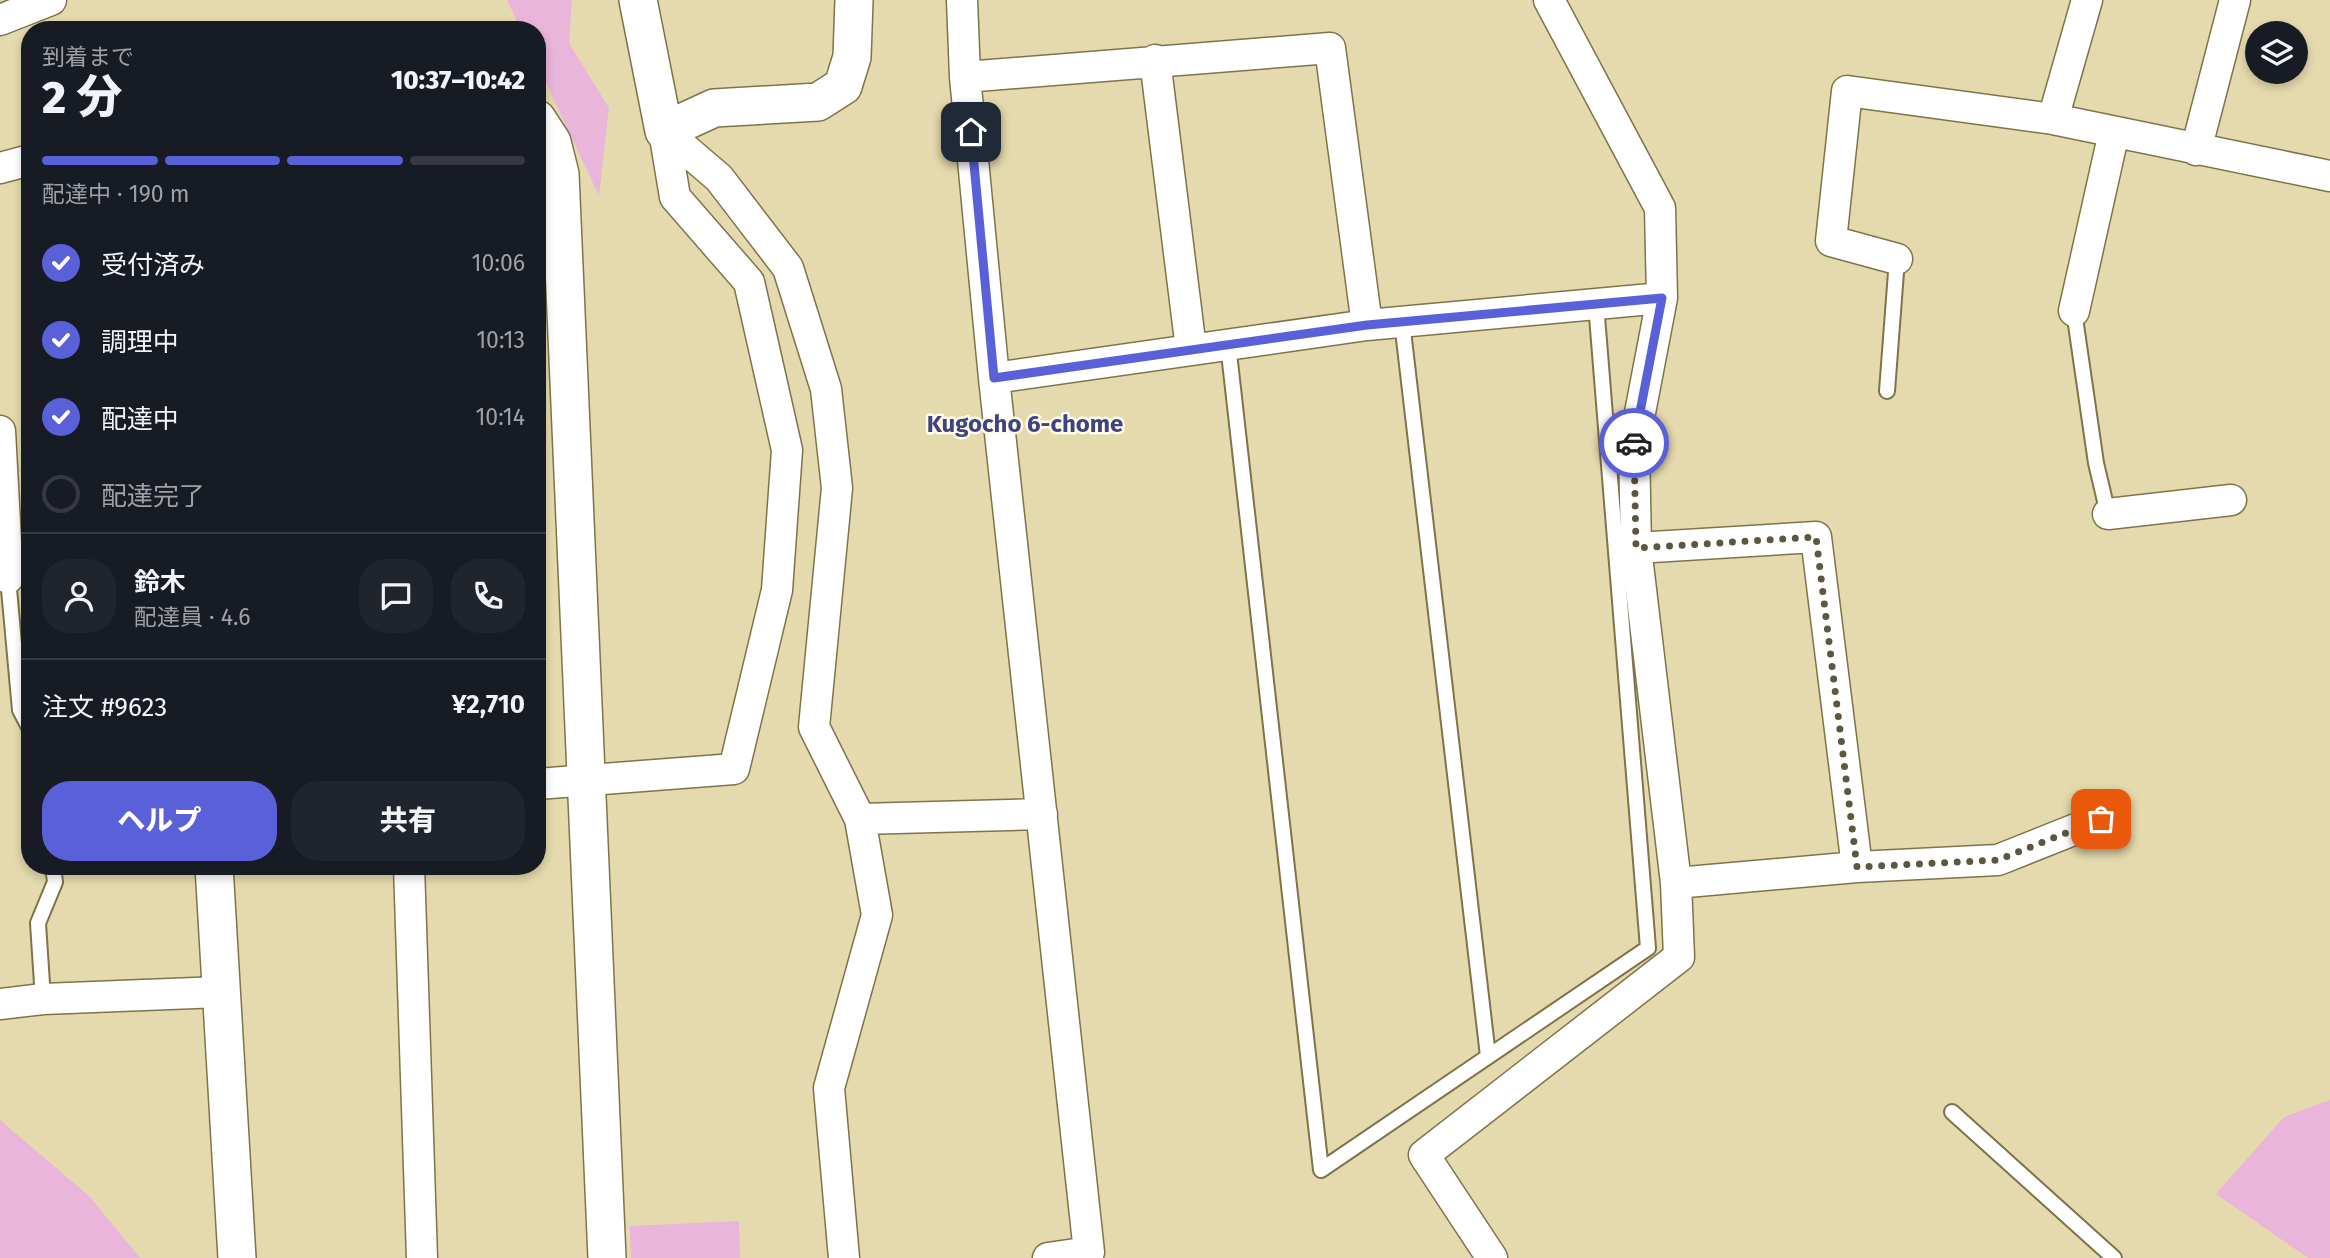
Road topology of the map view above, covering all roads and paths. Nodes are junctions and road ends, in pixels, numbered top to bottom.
1 (51, 0) edge
2 (638, 0) edge
3 (854, 0) edge
4 (962, 0) edge
5 (1549, 0) edge
6 (2087, 0) edge
7 (2235, 0) edge
8 (0, 20) edge
9 (1155, 60) junction
10 (965, 77) junction
11 (2053, 119) junction
12 (664, 131) junction
13 (2114, 132) junction
14 (546, 133) edge
15 (2196, 150) junction
16 (21, 162) edge
17 (0, 168) edge
18 (2330, 176) edge
19 (1897, 260) joint
20 (1662, 298) junction
21 (1596, 304) junction
22 (2074, 311) joint
23 (1402, 322) junction
24 (1367, 325) junction
25 (1228, 344) junction
26 (1191, 349) junction
27 (994, 378) junction
28 (1887, 391) dead end
29 (0, 431) edge
30 (2231, 500) dead end
31 (2108, 514) joint
32 (1636, 548) junction
33 (13, 578) edge
34 (21, 712) edge
35 (587, 782) junction
36 (546, 783) edge
37 (1042, 814) junction
38 (860, 819) junction
39 (2101, 819) dead end
40 (1857, 867) junction
41 (54, 875) edge
42 (214, 875) edge
43 (409, 875) edge
44 (1676, 883) junction
45 (220, 992) junction
46 (43, 999) junction
47 (0, 1004) edge
48 (1488, 1056) junction
49 (1952, 1112) dead end
50 (1091, 1255) edge
51 (237, 1258) edge
52 (422, 1258) edge
53 (607, 1258) edge
54 (844, 1258) edge
55 (1048, 1258) edge
56 (1492, 1258) edge
57 (2114, 1258) edge

1 - 8 street
2 - 12 street
3 - 12 street
4 - 10 street
5 - 20 street
6 - 11 street
7 - 15 street
9 - 10 street
9 - 24 street
9 - 26 street
10 - 27 street
11 - 13 street
11 - 19 street
12 - 35 street
12 - 38 street
13 - 15 street
13 - 22 street
14 - 35 street
15 - 18 street
16 - 17 street
19 - 28 lane
20 - 21 street
20 - 32 street
21 - 23 street
21 - 48 lane
22 - 31 lane
23 - 24 street
23 - 48 lane
24 - 25 street
25 - 26 street
25 - 48 lane
26 - 27 street
27 - 37 street
29 - 33 street
30 - 31 street
32 - 40 street
32 - 44 street
33 - 34 lane
35 - 36 street
35 - 53 street
37 - 38 street
37 - 50 street
38 - 54 street
39 - 40 street
40 - 44 street
41 - 46 lane
42 - 45 street
43 - 52 street
44 - 56 street
45 - 46 street
45 - 51 street
46 - 47 street
49 - 57 lane
50 - 55 street

